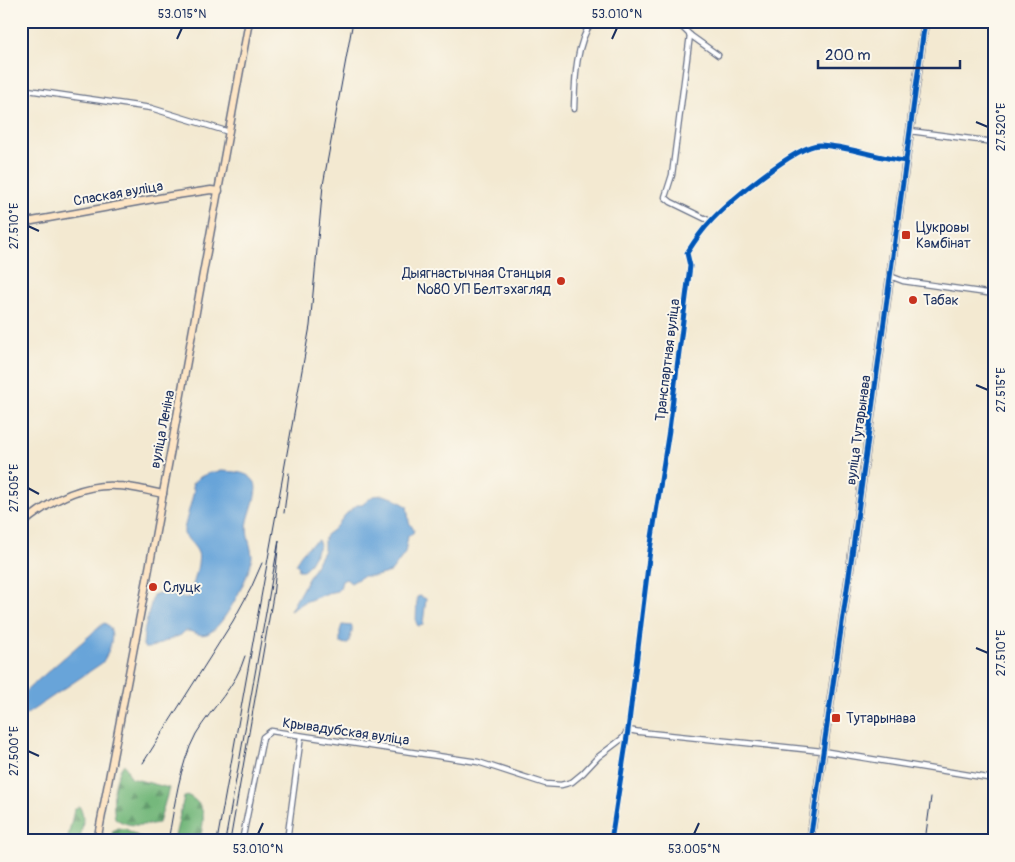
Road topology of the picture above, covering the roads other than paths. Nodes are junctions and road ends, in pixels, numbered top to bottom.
1 (250, 21) edge
2 (592, 21) edge
3 (674, 21) edge
4 (925, 21) edge
5 (690, 35) junction
6 (718, 55) dead end
7 (21, 89) edge
8 (574, 109) dead end
9 (910, 131) junction
10 (229, 132) junction
11 (994, 142) edge
12 (906, 161) junction
13 (219, 191) junction
14 (710, 221) junction
15 (21, 223) edge
16 (890, 276) junction
17 (994, 294) edge
18 (163, 494) junction
19 (21, 525) edge
20 (628, 730) junction
21 (301, 736) junction
22 (822, 752) junction
23 (994, 779) edge
24 (97, 841) edge
25 (242, 841) edge
26 (287, 841) edge
27 (611, 841) edge
28 (810, 841) edge

1 - 10 street, вуліца Леніна
2 - 8 street
3 - 5 street
4 - 9 street, вуліца Тутарынава
5 - 6 street
5 - 14 street
7 - 10 street
9 - 11 street
9 - 12 street, вуліца Тутарынава
10 - 13 street, вуліца Леніна
12 - 14 street, Транспартная вуліца
12 - 16 street, вуліца Тутарынава
13 - 15 street, Спаская вуліца
13 - 18 street, вуліца Леніна
14 - 20 street, Транспартная вуліца
16 - 17 street
16 - 22 street, вуліца Тутарынава
18 - 19 street
18 - 24 street, вуліца Леніна
20 - 21 street, Крывадубская вуліца
20 - 22 street
20 - 27 street, Транспартная вуліца
21 - 25 street, Крывадубская вуліца
21 - 26 street
22 - 23 street
22 - 28 street, вуліца Тутарынава

